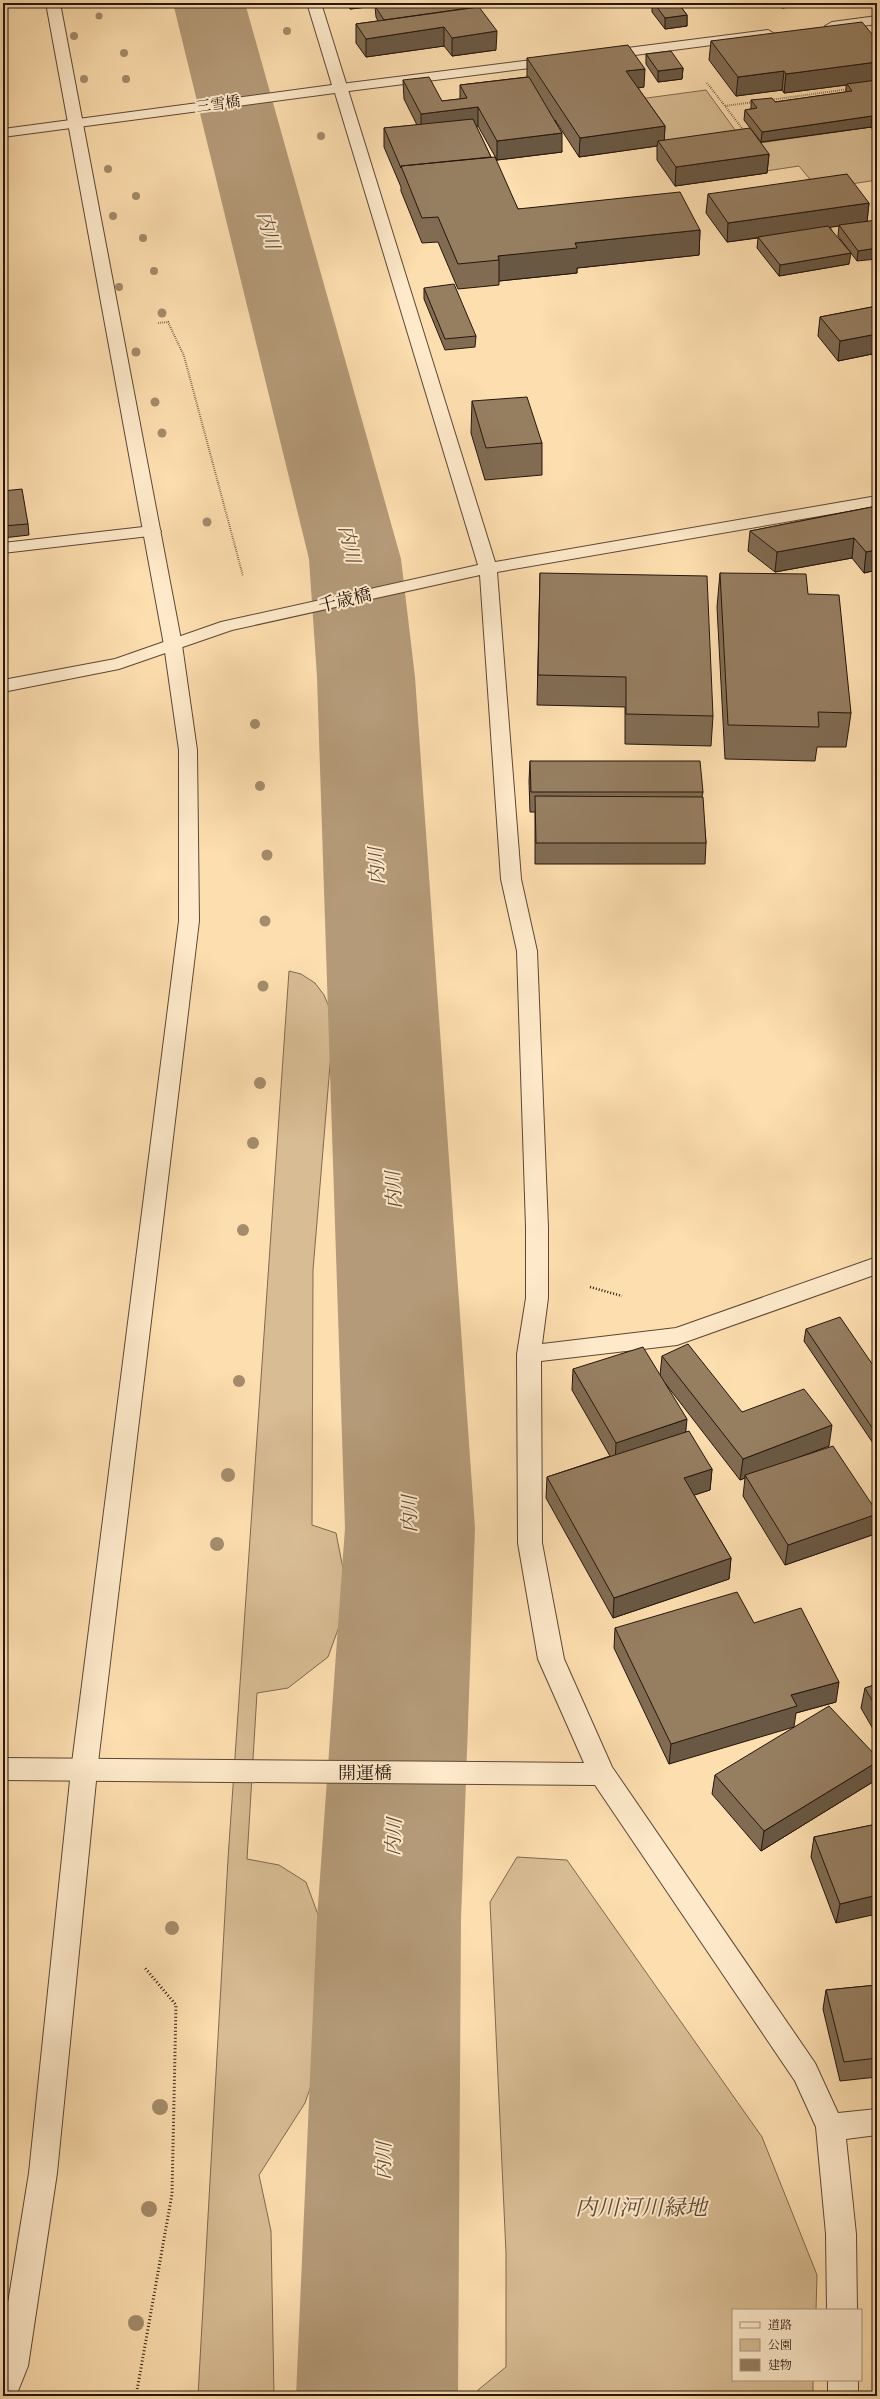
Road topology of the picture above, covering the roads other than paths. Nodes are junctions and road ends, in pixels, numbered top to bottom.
1 (53, 3) edge
2 (314, 3) edge
3 (877, 20) edge
4 (822, 27) edge
5 (782, 32) edge
6 (593, 56) edge
7 (569, 59) edge
8 (341, 88) junction
9 (77, 123) junction
10 (3, 133) edge
11 (877, 501) edge
12 (151, 526) junction
13 (3, 535) edge
14 (3, 548) edge
15 (488, 568) junction
16 (173, 645) junction
17 (3, 686) edge
18 (877, 1266) edge
19 (529, 1354) junction
20 (3, 1769) edge
21 (84, 1771) junction
22 (602, 1774) junction
23 (877, 2122) edge
24 (830, 2127) junction
25 (842, 2309) edge
26 (843, 2381) edge
27 (3, 2391) edge
28 (843, 2396) edge

1 - 9 street
2 - 8 street
3 - 4 street
5 - 6 street
7 - 8 street, 三雪橋
8 - 9 street, 三雪橋
8 - 15 street
9 - 10 street, 三雪橋
9 - 12 street
11 - 15 street, 千歳橋
12 - 13 street
12 - 14 street
12 - 16 street
15 - 16 street, 千歳橋
15 - 19 street
16 - 17 street, 千歳橋
16 - 21 street
18 - 19 street
19 - 22 street
20 - 21 street, 開運橋
21 - 22 street, 開運橋
21 - 27 street
22 - 24 street
23 - 24 street
24 - 25 street
26 - 28 street

